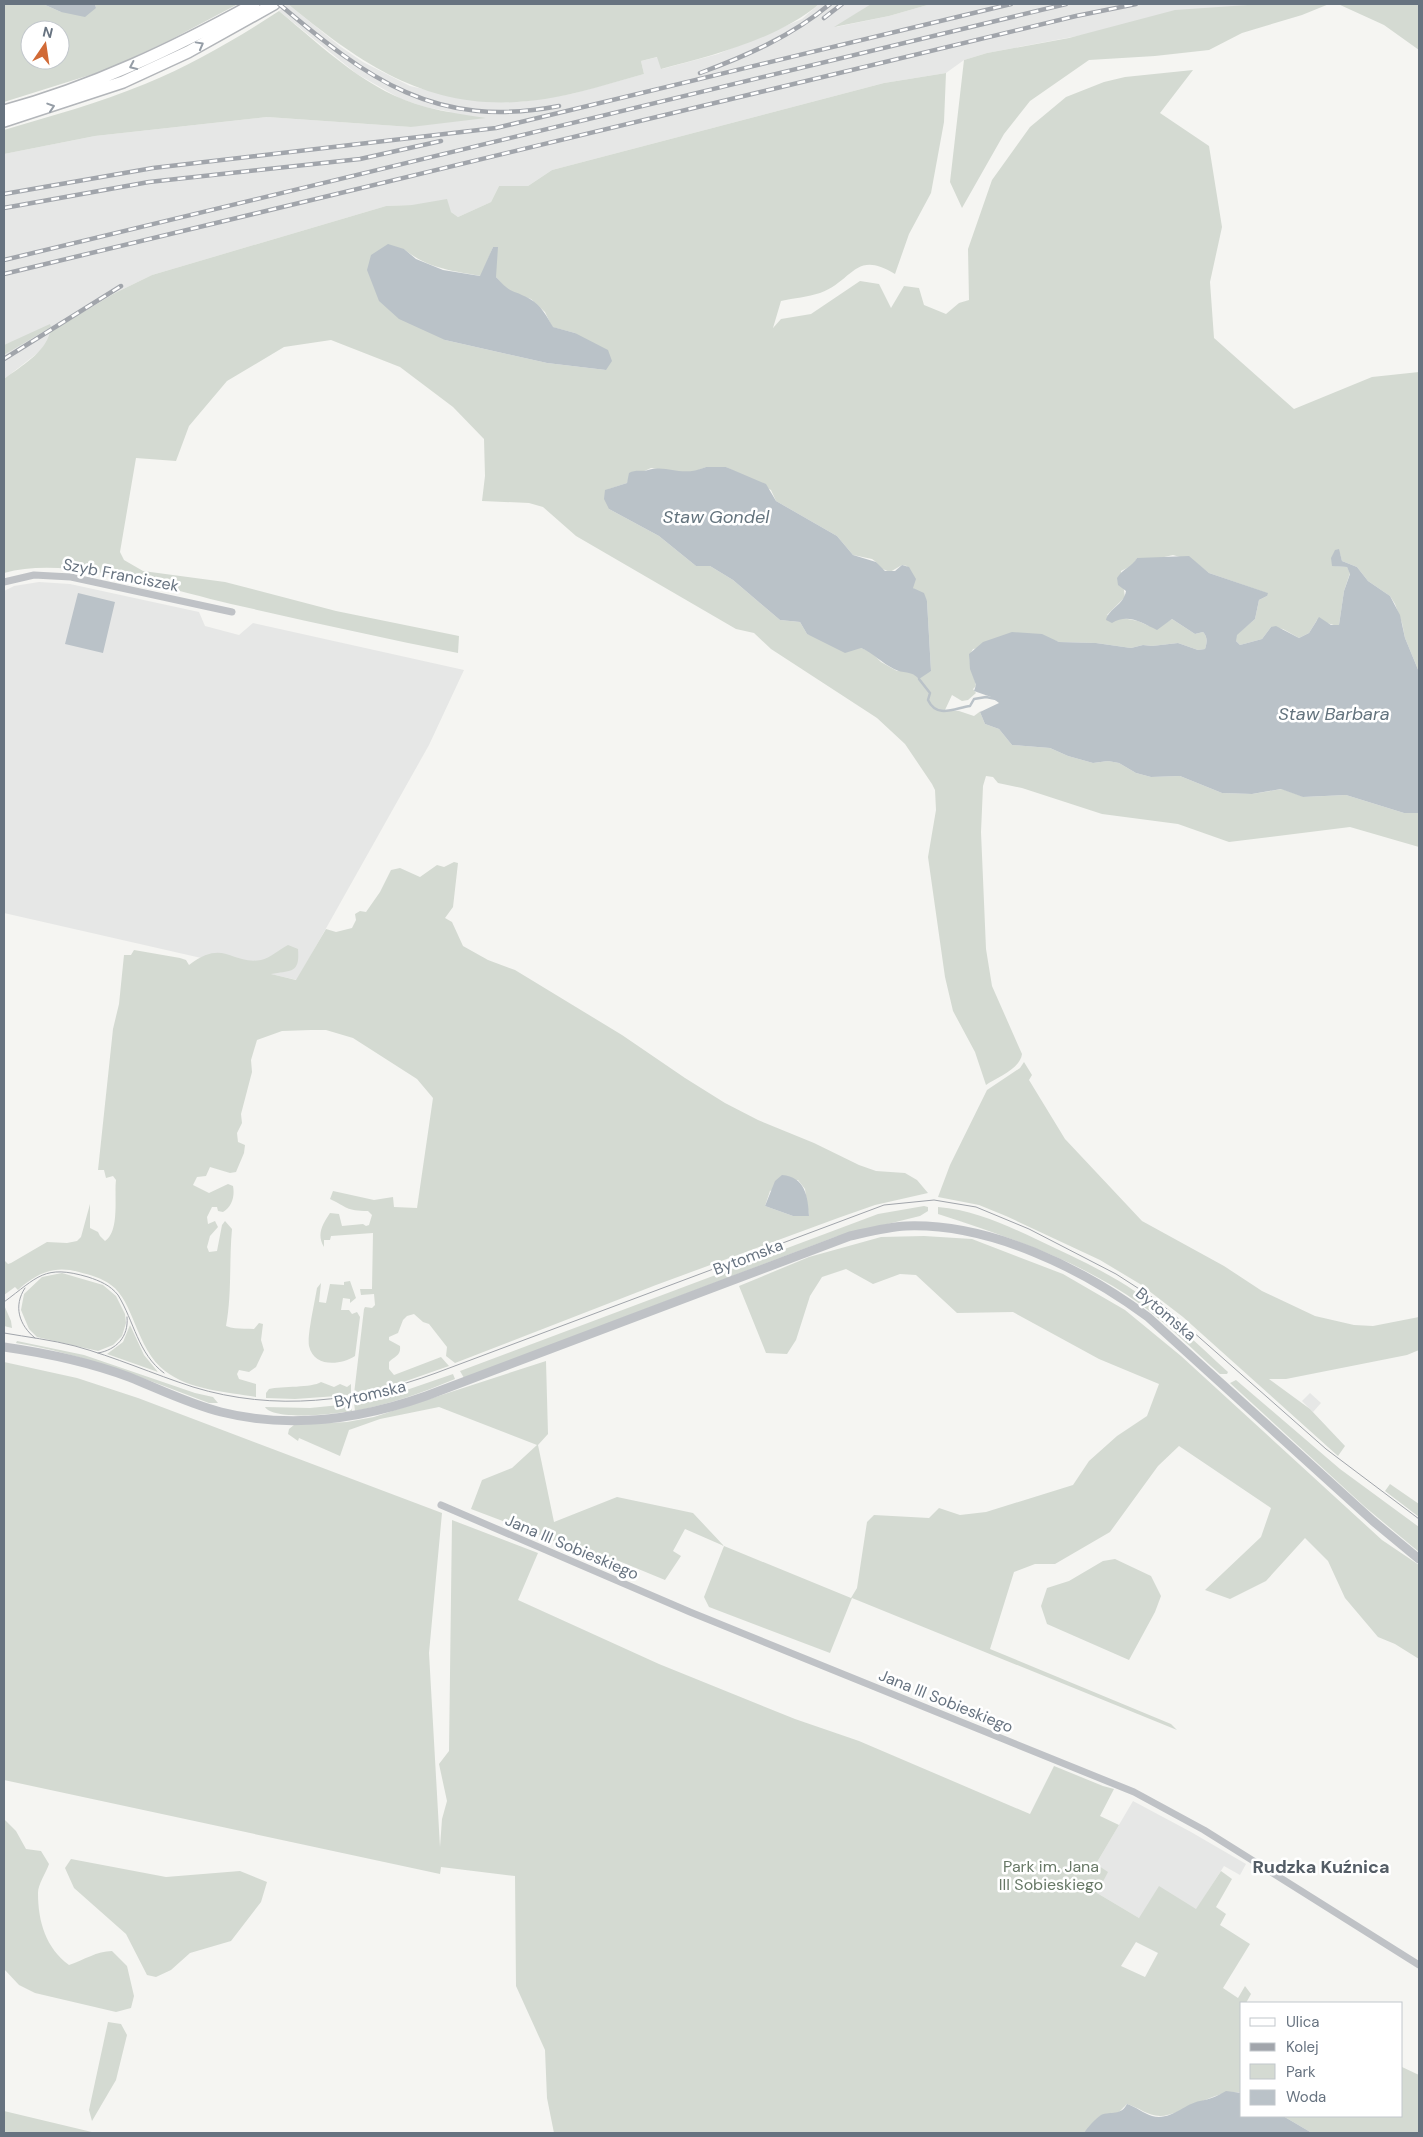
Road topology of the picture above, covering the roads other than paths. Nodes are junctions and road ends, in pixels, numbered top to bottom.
1 (254, 4) edge
2 (274, 4) edge
3 (4, 111) edge
4 (4, 121) edge
5 (4, 582) edge
6 (232, 612) dead end
7 (4, 1347) edge
8 (441, 1505) dead end
9 (1419, 1559) edge
10 (1419, 1965) edge

1 -> 3 main road
4 -> 2 main road
5 - 6 street, Szyb Franciszek
7 - 9 street, Bytomska
8 - 10 street, Jana III Sobieskiego

